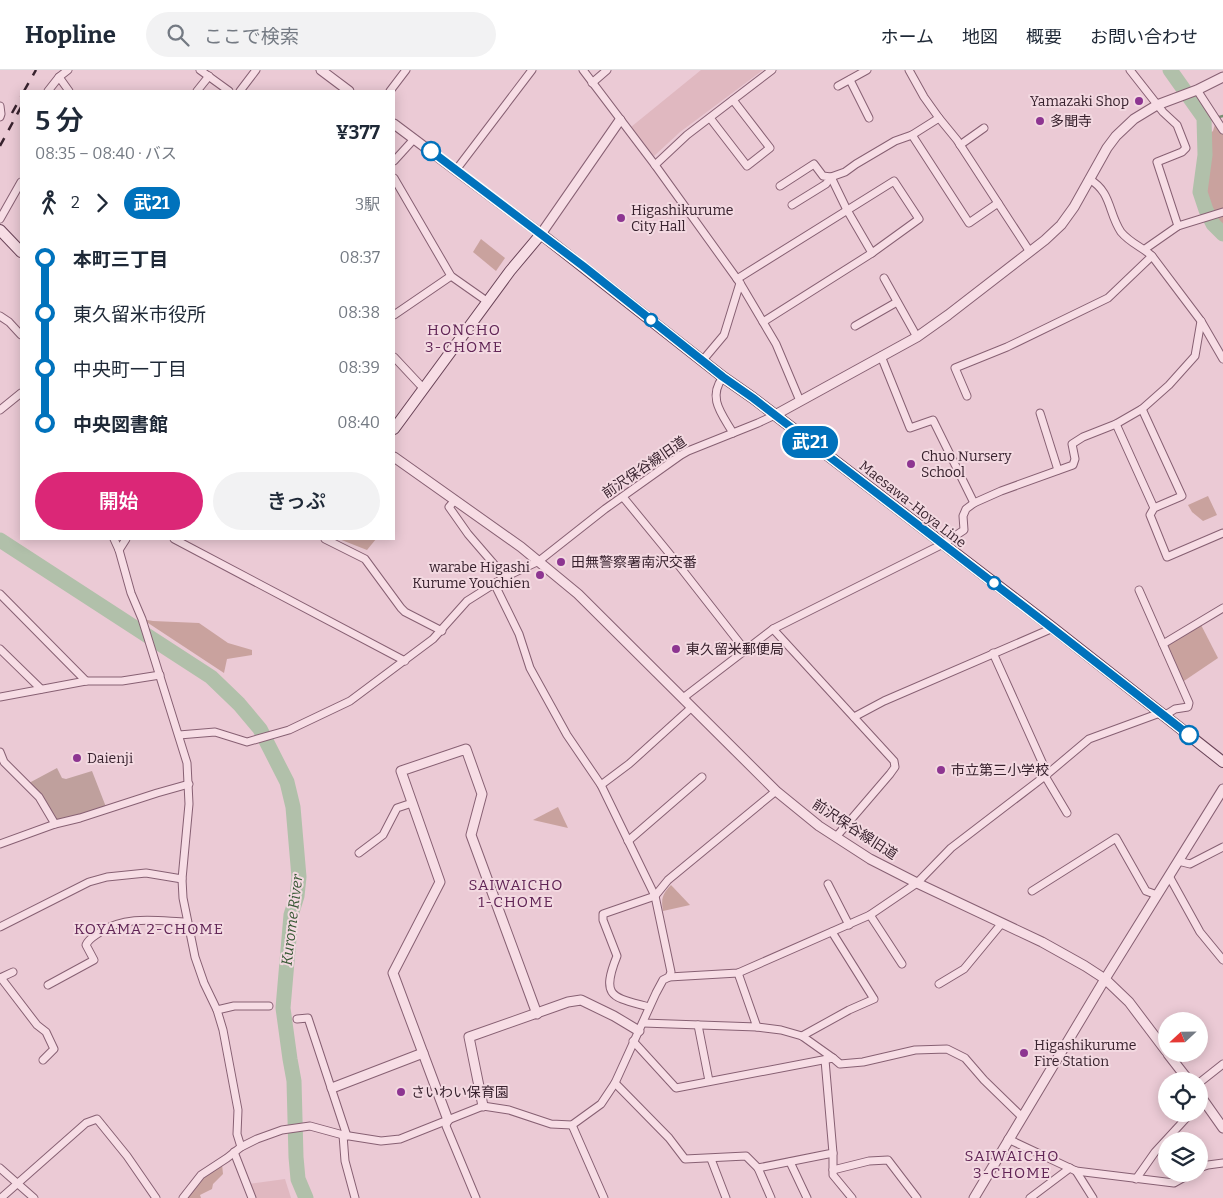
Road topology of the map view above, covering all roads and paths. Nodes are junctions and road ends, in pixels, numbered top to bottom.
1 (68, 70) edge
2 (200, 70) edge
3 (256, 70) edge
4 (321, 70) edge
5 (406, 70) edge
6 (532, 70) edge
7 (583, 70) edge
8 (607, 70) edge
9 (772, 70) edge
10 (867, 70) edge
11 (909, 70) edge
12 (1130, 70) edge
13 (209, 76) junction
14 (59, 77) junction
15 (1223, 77) edge
16 (850, 80) junction
17 (592, 83) junction
18 (838, 86) dead end
19 (49, 90) edge
20 (68, 90) edge
21 (198, 90) edge
22 (228, 90) edge
23 (241, 90) edge
24 (348, 90) edge
25 (391, 90) edge
26 (1196, 90) junction
27 (733, 100) junction
28 (1157, 105) junction
29 (0, 106) edge
30 (0, 117) edge
31 (710, 118) junction
32 (869, 118) dead end
33 (939, 118) junction
34 (620, 120) junction
35 (395, 125) edge
36 (984, 128) dead end
37 (1223, 130) edge
38 (912, 135) junction
39 (414, 138) junction
40 (960, 145) junction
41 (395, 160) edge
42 (655, 165) junction
43 (456, 170) junction
44 (831, 177) junction
45 (395, 180) edge
46 (1089, 180) junction
47 (20, 184) edge
48 (780, 186) dead end
49 (998, 203) junction
50 (792, 205) dead end
51 (847, 210) junction
52 (1221, 213) edge
53 (0, 219) edge
54 (1178, 226) junction
55 (0, 230) edge
56 (541, 234) junction
57 (1145, 249) junction
58 (20, 251) edge
59 (872, 252) junction
60 (1030, 252) junction
61 (1152, 256) junction
62 (451, 276) junction
63 (884, 278) dead end
64 (739, 281) junction
65 (488, 302) junction
66 (897, 302) junction
67 (395, 314) edge
68 (0, 316) edge
69 (1201, 321) junction
70 (763, 322) junction
71 (855, 326) dead end
72 (20, 333) edge
73 (917, 337) junction
74 (881, 356) junction
75 (395, 358) edge
76 (1223, 359) edge
77 (703, 360) junction
78 (723, 377) junction
79 (422, 388) junction
80 (20, 394) edge
81 (967, 396) dead end
82 (800, 401) junction
83 (1142, 409) junction
84 (0, 410) edge
85 (1040, 413) dead end
86 (775, 415) junction
87 (1116, 424) junction
88 (395, 428) edge
89 (733, 433) junction
90 (395, 458) edge
91 (1058, 470) junction
92 (623, 497) junction
93 (455, 500) junction
94 (974, 503) junction
95 (1154, 508) junction
96 (1223, 533) edge
97 (114, 540) edge
98 (125, 540) edge
99 (176, 540) edge
100 (327, 540) edge
101 (943, 544) junction
102 (119, 550) junction
103 (539, 561) junction
104 (505, 577) junction
105 (494, 583) junction
106 (1138, 590) dead end
107 (0, 594) edge
108 (1223, 608) edge
109 (1052, 628) junction
110 (773, 629) junction
111 (442, 631) junction
112 (1163, 644) junction
113 (0, 649) edge
114 (744, 650) junction
115 (993, 653) junction
116 (405, 661) junction
117 (160, 675) junction
118 (86, 681) junction
119 (41, 689) junction
120 (0, 697) edge
121 (683, 698) junction
122 (692, 707) junction
123 (1162, 715) junction
124 (854, 716) junction
125 (179, 735) junction
126 (0, 752) edge
127 (1223, 762) edge
128 (2, 763) edge
129 (1046, 775) junction
130 (702, 777) dead end
131 (189, 784) junction
132 (601, 785) junction
133 (1223, 789) edge
134 (776, 791) junction
135 (412, 803) junction
136 (1068, 813) dead end
137 (55, 824) junction
138 (836, 837) junction
139 (628, 841) junction
140 (0, 844) edge
141 (1223, 847) edge
142 (359, 853) dead end
143 (1178, 861) junction
144 (1169, 876) junction
145 (182, 878) junction
146 (917, 883) junction
147 (828, 884) dead end
148 (1032, 891) dead end
149 (1157, 895) junction
150 (655, 896) junction
151 (870, 915) junction
152 (187, 922) junction
153 (1002, 923) junction
154 (849, 925) junction
155 (0, 927) edge
156 (832, 932) junction
157 (1223, 960) edge
158 (902, 964) dead end
159 (13, 972) dead end
160 (738, 973) junction
161 (669, 977) junction
162 (0, 978) edge
163 (1105, 979) junction
164 (939, 984) dead end
165 (48, 985) dead end
166 (269, 1006) dead end
167 (649, 1007) junction
168 (217, 1010) junction
169 (537, 1014) junction
170 (297, 1019) dead end
171 (698, 1025) junction
172 (641, 1027) junction
173 (757, 1027) junction
174 (802, 1036) junction
175 (1158, 1040) edge
176 (633, 1041) junction
177 (423, 1053) junction
178 (829, 1059) junction
179 (43, 1060) dead end
180 (1175, 1062) edge
181 (1223, 1064) edge
182 (1182, 1072) edge
183 (1208, 1076) edge
184 (709, 1081) junction
185 (615, 1083) junction
186 (332, 1088) junction
187 (483, 1106) junction
188 (1208, 1109) edge
189 (1021, 1116) junction
190 (448, 1120) junction
191 (1183, 1122) edge
192 (572, 1125) junction
193 (1223, 1128) edge
194 (345, 1135) junction
195 (1008, 1138) junction
196 (241, 1147) junction
197 (234, 1152) junction
198 (833, 1153) junction
199 (711, 1158) junction
200 (790, 1162) junction
201 (1223, 1163) edge
202 (1208, 1164) edge
203 (0, 1168) edge
204 (758, 1168) junction
205 (1073, 1169) junction
206 (833, 1170) junction
207 (1136, 1179) junction
208 (1158, 1182) edge
209 (1159, 1182) edge
210 (1177, 1182) edge
211 (18, 1184) junction
212 (977, 1197) edge
213 (1, 1198) edge
214 (34, 1198) edge
215 (156, 1198) edge
216 (183, 1198) edge
217 (252, 1198) edge
218 (355, 1198) edge
219 (476, 1198) edge
220 (604, 1198) edge
221 (726, 1198) edge
222 (771, 1198) edge
223 (807, 1198) edge
224 (852, 1198) edge
225 (917, 1198) edge
226 (1030, 1198) edge
227 (1093, 1198) edge

1 - 14 street
2 - 13 street
3 - 23 street
4 - 24 street
5 - 25 street
6 - 43 street
7 - 17 street
8 - 17 street
9 - 27 street
10 - 16 street
11 - 33 street
12 - 28 street
13 - 21 street
13 - 22 street
14 - 19 street
14 - 20 street
15 - 26 street
16 - 18 street
16 - 32 street
17 - 34 street
26 - 28 street
26 - 37 street
27 - 31 street
27 - 31 street
28 - 46 street
28 - 54 street
29 - 30 street
31 - 42 street
33 - 38 street
33 - 40 street
34 - 42 street
34 - 56 street
35 - 39 street
36 - 40 street
38 - 44 street
38 - 49 street
39 - 41 street
39 - 43 street
40 - 49 street
42 - 64 street
43 - 56 street
44 - 48 street
44 - 50 street
44 - 51 street
45 - 62 street
46 - 57 street
46 - 60 street
47 - 53 street
49 - 60 street
51 - 59 street
51 - 59 street
51 - 64 street
52 - 54 street
54 - 57 street
55 - 58 main road
56 - 65 main road
56 - 77 main road, Maesawa-Hoya Line
57 - 61 street
59 - 70 street
60 - 73 street
61 - 69 street
61 - 81 street
62 - 65 street
62 - 67 street
63 - 66 street
64 - 70 street
64 - 77 street
65 - 79 main road
66 - 71 street
66 - 73 street
68 - 72 street
69 - 76 street
69 - 83 street
70 - 82 street
73 - 74 street
74 - 82 street
74 - 94 street
75 - 79 street
77 - 78 main road, Maesawa-Hoya Line
78 - 86 main road, Maesawa-Hoya Line
78 - 89 street
79 - 88 main road
80 - 84 street
82 - 86 street
83 - 87 street
83 - 95 street
85 - 91 street
86 - 89 street, 前沢保谷線旧道
86 - 101 main road, Maesawa-Hoya Line
87 - 91 street
87 - 95 street
89 - 92 street, 前沢保谷線旧道
90 - 93 street, 前沢保谷線旧道
91 - 94 street
92 - 103 street, 前沢保谷線旧道
92 - 114 street
93 - 103 street, 前沢保谷線旧道
93 - 104 street
94 - 101 street
95 - 96 street
97 - 102 street
98 - 102 street
99 - 116 street
100 - 111 street
101 - 109 main road, Maesawa-Hoya Line
101 - 110 street
102 - 117 street
103 - 104 street
103 - 121 street, 前沢保谷線旧道
104 - 105 street
105 - 111 street
105 - 132 street
106 - 112 street
107 - 118 street
108 - 112 street
109 - 115 street
109 - 123 main road, Maesawa-Hoya Line
110 - 114 street
110 - 124 street
111 - 116 street
112 - 123 street
113 - 119 street
114 - 121 street
115 - 124 street
115 - 129 street
116 - 125 street
117 - 118 street
117 - 125 street
118 - 119 street
119 - 120 street
121 - 122 street, 前沢保谷線旧道
122 - 132 street
122 - 134 street, 前沢保谷線旧道
123 - 127 main road, Maesawa-Hoya Line
123 - 129 street
124 - 138 street
125 - 131 street
126 - 128 street
128 - 137 street
129 - 136 street
129 - 146 street
130 - 139 street
131 - 137 street
131 - 145 street
132 - 139 street
133 - 143 street
134 - 138 street, 前沢保谷線旧道
134 - 150 street
135 - 142 street
135 - 169 street
135 - 177 street
137 - 140 street
138 - 146 street, 前沢保谷線旧道
139 - 150 street
141 - 143 street
143 - 144 street
144 - 149 street
144 - 157 street
145 - 152 street
145 - 155 street
146 - 151 street
146 - 153 street, 前沢保谷線旧道
147 - 154 street
148 - 149 street
149 - 163 street
150 - 161 street
150 - 167 street
151 - 154 street
151 - 158 street
152 - 165 street
152 - 168 street
153 - 163 street, 前沢保谷線旧道
153 - 164 street
154 - 156 street
156 - 160 street
156 - 174 street
159 - 162 street
160 - 161 street
160 - 173 street
161 - 167 street
162 - 179 street
163 - 175 street, 前沢保谷線旧道
163 - 189 street
166 - 168 street
167 - 172 street
168 - 196 street
169 - 172 street
169 - 187 street
170 - 186 street
171 - 172 street
171 - 173 street
171 - 184 street
172 - 176 street
173 - 174 street
174 - 178 street
176 - 184 street
176 - 185 street
177 - 186 street
177 - 190 street
178 - 184 street
178 - 189 street
178 - 198 street
180 - 182 street, 前沢保谷線旧道
181 - 183 street
185 - 192 street
185 - 199 street
186 - 194 street
187 - 190 street
187 - 192 street
188 - 193 street
189 - 195 street
190 - 194 street
190 - 219 street
191 - 207 street
192 - 220 street
194 - 196 street
194 - 218 street
195 - 205 street
195 - 212 street
196 - 197 street
197 - 216 street
197 - 217 street
198 - 200 street
198 - 206 street
199 - 204 street
199 - 221 street
200 - 204 street
200 - 223 street
201 - 202 street
203 - 211 street
204 - 222 street
205 - 207 street
205 - 226 street
205 - 227 street
206 - 224 street
206 - 225 street
207 - 208 street
209 - 210 street
211 - 213 street
211 - 214 street
211 - 215 street

